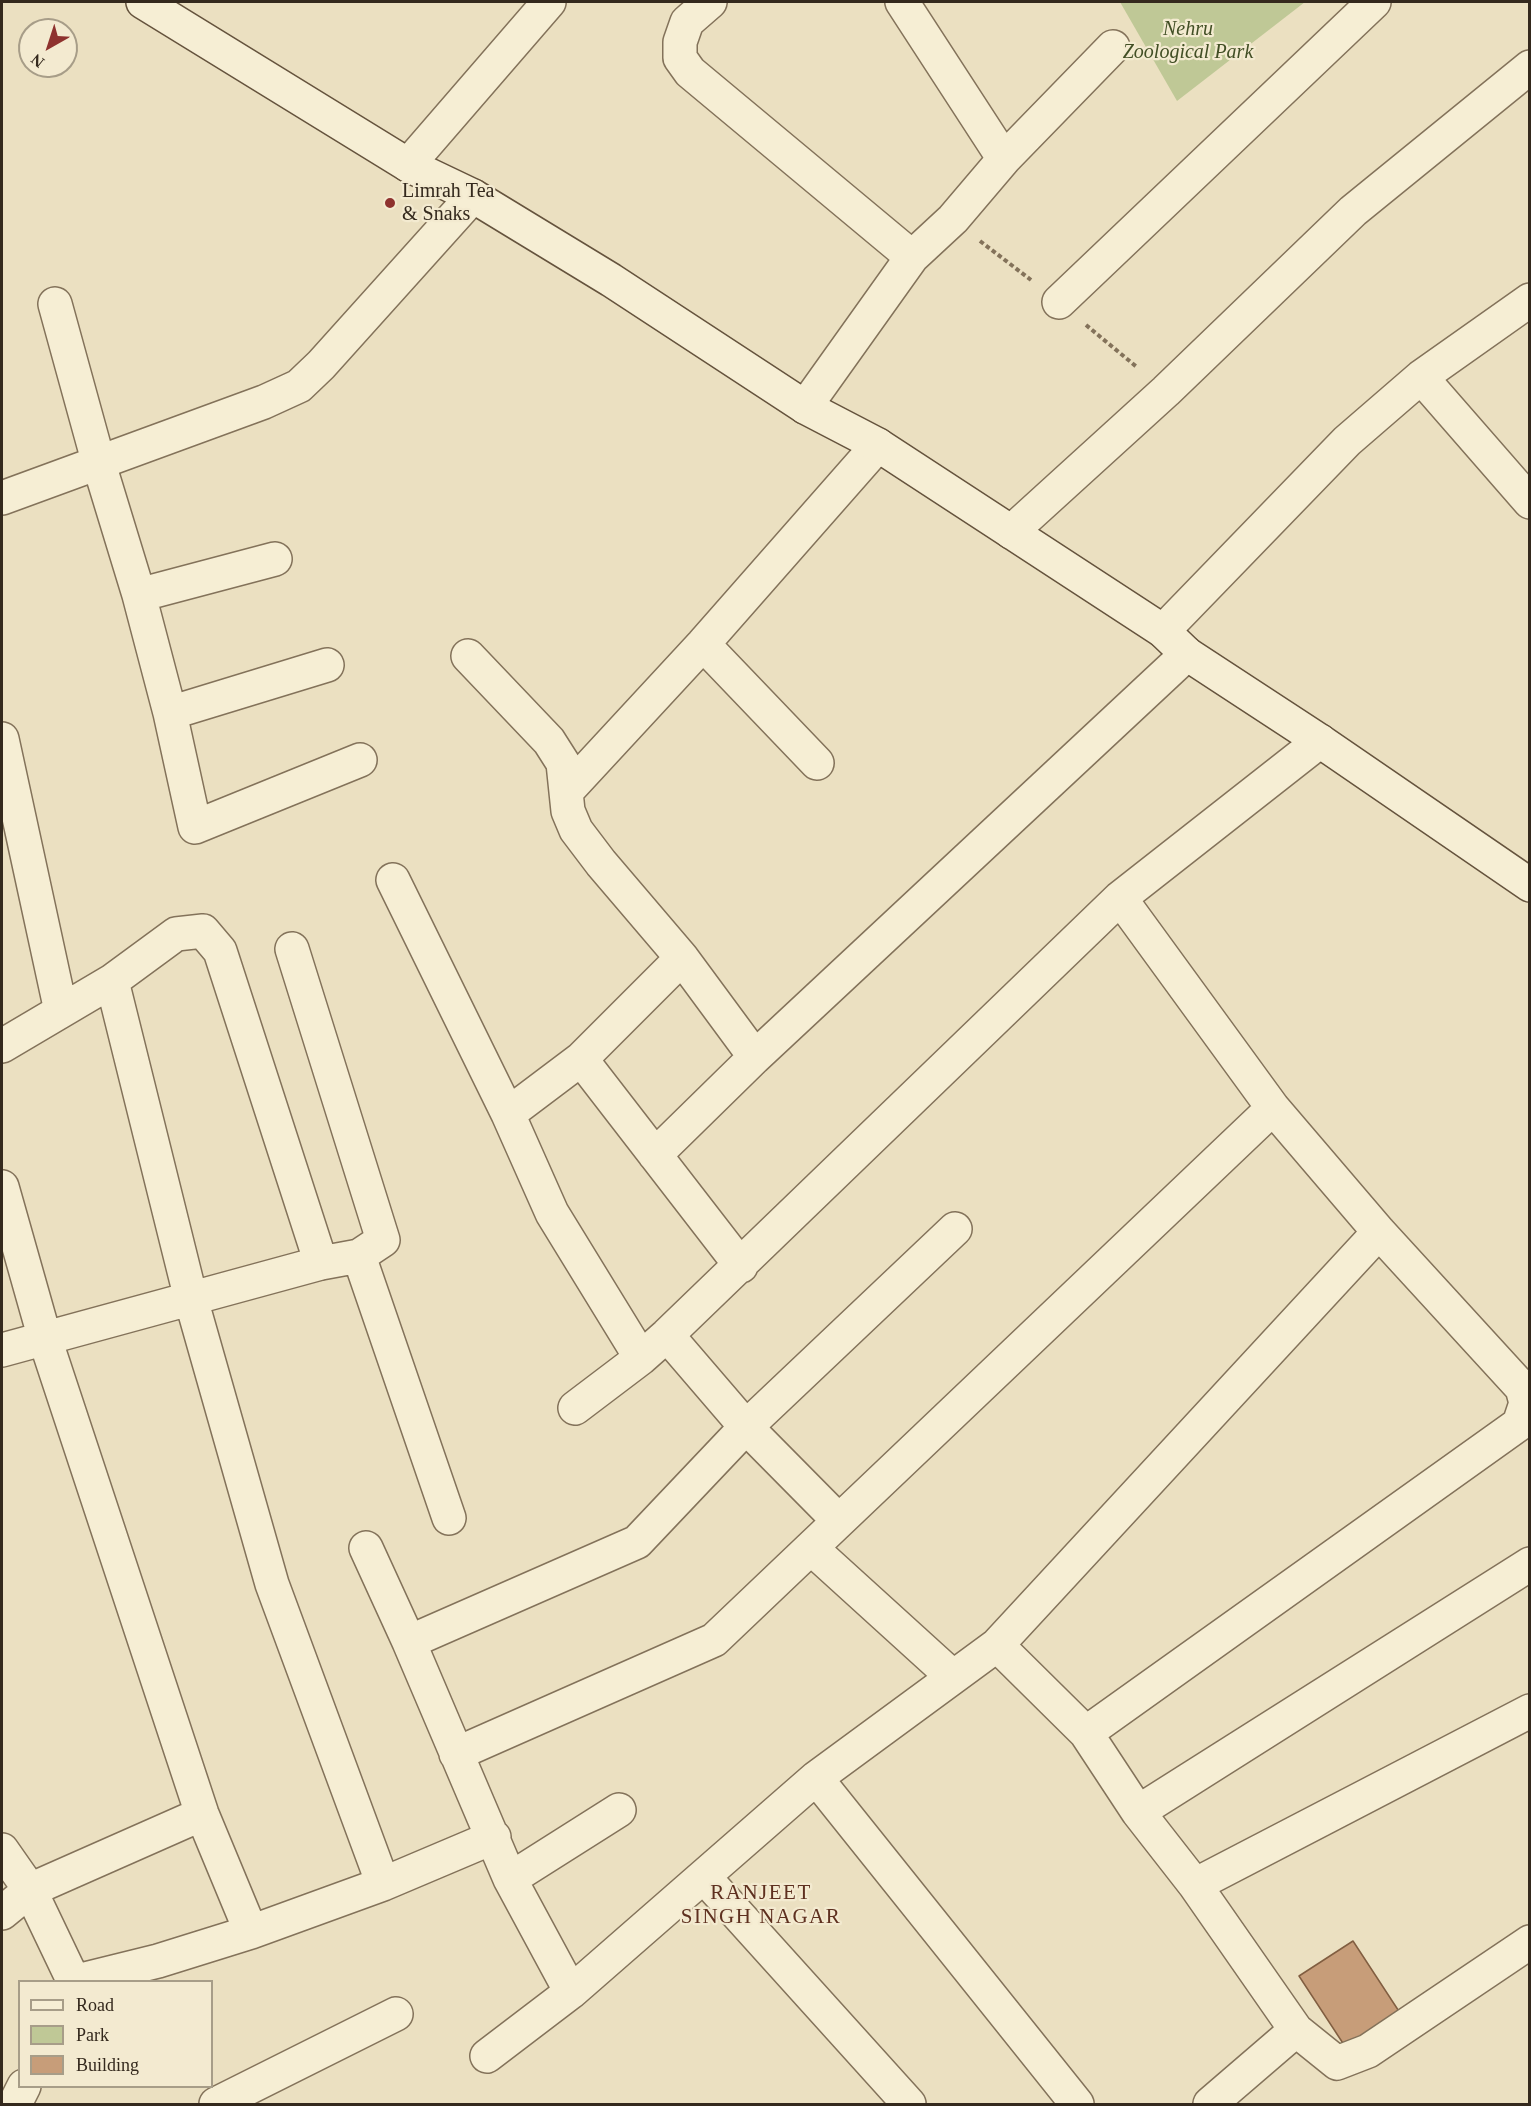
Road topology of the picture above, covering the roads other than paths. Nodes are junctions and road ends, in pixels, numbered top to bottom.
1 (143, 2) edge
2 (549, 2) edge
3 (710, 2) edge
4 (902, 2) edge
5 (1374, 2) edge
6 (1113, 47) dead end
7 (1530, 67) edge
8 (1004, 159) junction
9 (408, 165) junction
10 (473, 196) junction
11 (912, 257) junction
12 (1530, 300) edge
13 (1059, 302) dead end
14 (55, 304) dead end
15 (1421, 377) junction
16 (805, 407) junction
17 (879, 445) junction
18 (99, 464) junction
19 (2, 498) edge
20 (1530, 502) edge
21 (1011, 532) junction
22 (275, 559) dead end
23 (139, 595) junction
24 (1163, 631) junction
25 (703, 644) junction
26 (1187, 654) junction
27 (468, 656) dead end
28 (327, 665) dead end
29 (170, 713) junction
30 (2, 740) edge
31 (1320, 741) junction
32 (360, 760) dead end
33 (817, 763) dead end
34 (566, 792) junction
35 (393, 880) dead end
36 (1530, 885) edge
37 (1120, 898) junction
38 (292, 949) dead end
39 (682, 958) junction
40 (112, 981) junction
41 (61, 1011) junction
42 (2, 1046) edge
43 (755, 1058) junction
44 (581, 1059) junction
45 (1273, 1108) junction
46 (507, 1114) junction
47 (655, 1155) junction
48 (2, 1187) edge
49 (955, 1228) dead end
50 (1379, 1232) junction
51 (359, 1256) junction
52 (321, 1263) junction
53 (741, 1266) junction
54 (191, 1299) junction
55 (667, 1335) junction
56 (45, 1339) junction
57 (2, 1350) edge
58 (641, 1358) junction
59 (575, 1408) dead end
60 (746, 1427) junction
61 (449, 1518) dead end
62 (839, 1521) junction
63 (366, 1548) dead end
64 (811, 1548) junction
65 (1530, 1564) edge
66 (409, 1642) junction
67 (998, 1644) junction
68 (953, 1677) junction
69 (1530, 1711) edge
70 (1086, 1733) junction
71 (456, 1754) junction
72 (816, 1778) junction
73 (619, 1810) dead end
74 (1138, 1812) junction
75 (202, 1814) junction
76 (494, 1837) junction
77 (2, 1850) edge
78 (704, 1877) junction
79 (510, 1879) junction
80 (383, 1884) junction
81 (1195, 1885) junction
82 (30, 1890) junction
83 (2, 1913) edge
84 (251, 1932) junction
85 (1530, 1942) edge
86 (162, 1971) edge
87 (73, 1980) edge
88 (82, 1980) edge
89 (571, 1992) junction
90 (396, 2014) dead end
91 (1296, 2030) junction
92 (488, 2056) dead end
93 (23, 2088) edge
94 (214, 2098) edge
95 (15, 2104) edge
96 (909, 2104) edge
97 (1077, 2104) edge
98 (1210, 2104) edge

1 - 9 street
2 - 9 street
3 - 11 street
4 - 8 street
5 - 13 street
6 - 8 street
7 - 21 street
8 - 11 street
9 - 10 street
10 - 16 street
10 - 18 street
11 - 16 street
12 - 15 street
14 - 18 street
15 - 20 street
15 - 24 street
16 - 17 street
17 - 21 street
17 - 25 street
18 - 19 street
18 - 23 street
21 - 24 street
22 - 23 street
23 - 29 street
24 - 26 street
25 - 33 street
25 - 34 street
26 - 31 street
26 - 43 street
27 - 34 street
28 - 29 street
29 - 32 street
30 - 41 street
31 - 36 street
31 - 37 street
34 - 39 street
35 - 46 street
37 - 45 street
37 - 53 street
38 - 51 street
39 - 43 street
39 - 44 street
40 - 41 street
40 - 52 street
40 - 54 street
41 - 42 street
43 - 47 street
44 - 46 street
44 - 47 street
45 - 50 street
45 - 62 street
46 - 58 street
47 - 53 street
48 - 56 street
49 - 60 street
50 - 67 street
50 - 70 street
51 - 52 street
51 - 61 street
52 - 54 street
53 - 55 street
54 - 56 street
54 - 80 street
55 - 58 street
55 - 60 street
56 - 57 street
56 - 75 street
58 - 59 street
60 - 62 street
60 - 66 street
62 - 64 street
63 - 66 street
64 - 68 street
64 - 71 street
65 - 74 street
66 - 71 street
67 - 68 street
67 - 70 street
68 - 72 street
69 - 81 street
70 - 74 street
71 - 76 street
72 - 78 street
72 - 97 street
73 - 79 street
74 - 81 street
75 - 82 street
75 - 84 street
76 - 79 street
76 - 80 street
77 - 82 street
78 - 89 street
78 - 96 street
79 - 89 street
80 - 84 street
81 - 91 street
82 - 83 street
82 - 87 street
84 - 86 street
85 - 91 street
86 - 88 street
89 - 92 street
90 - 94 street
91 - 98 street
93 - 95 street

